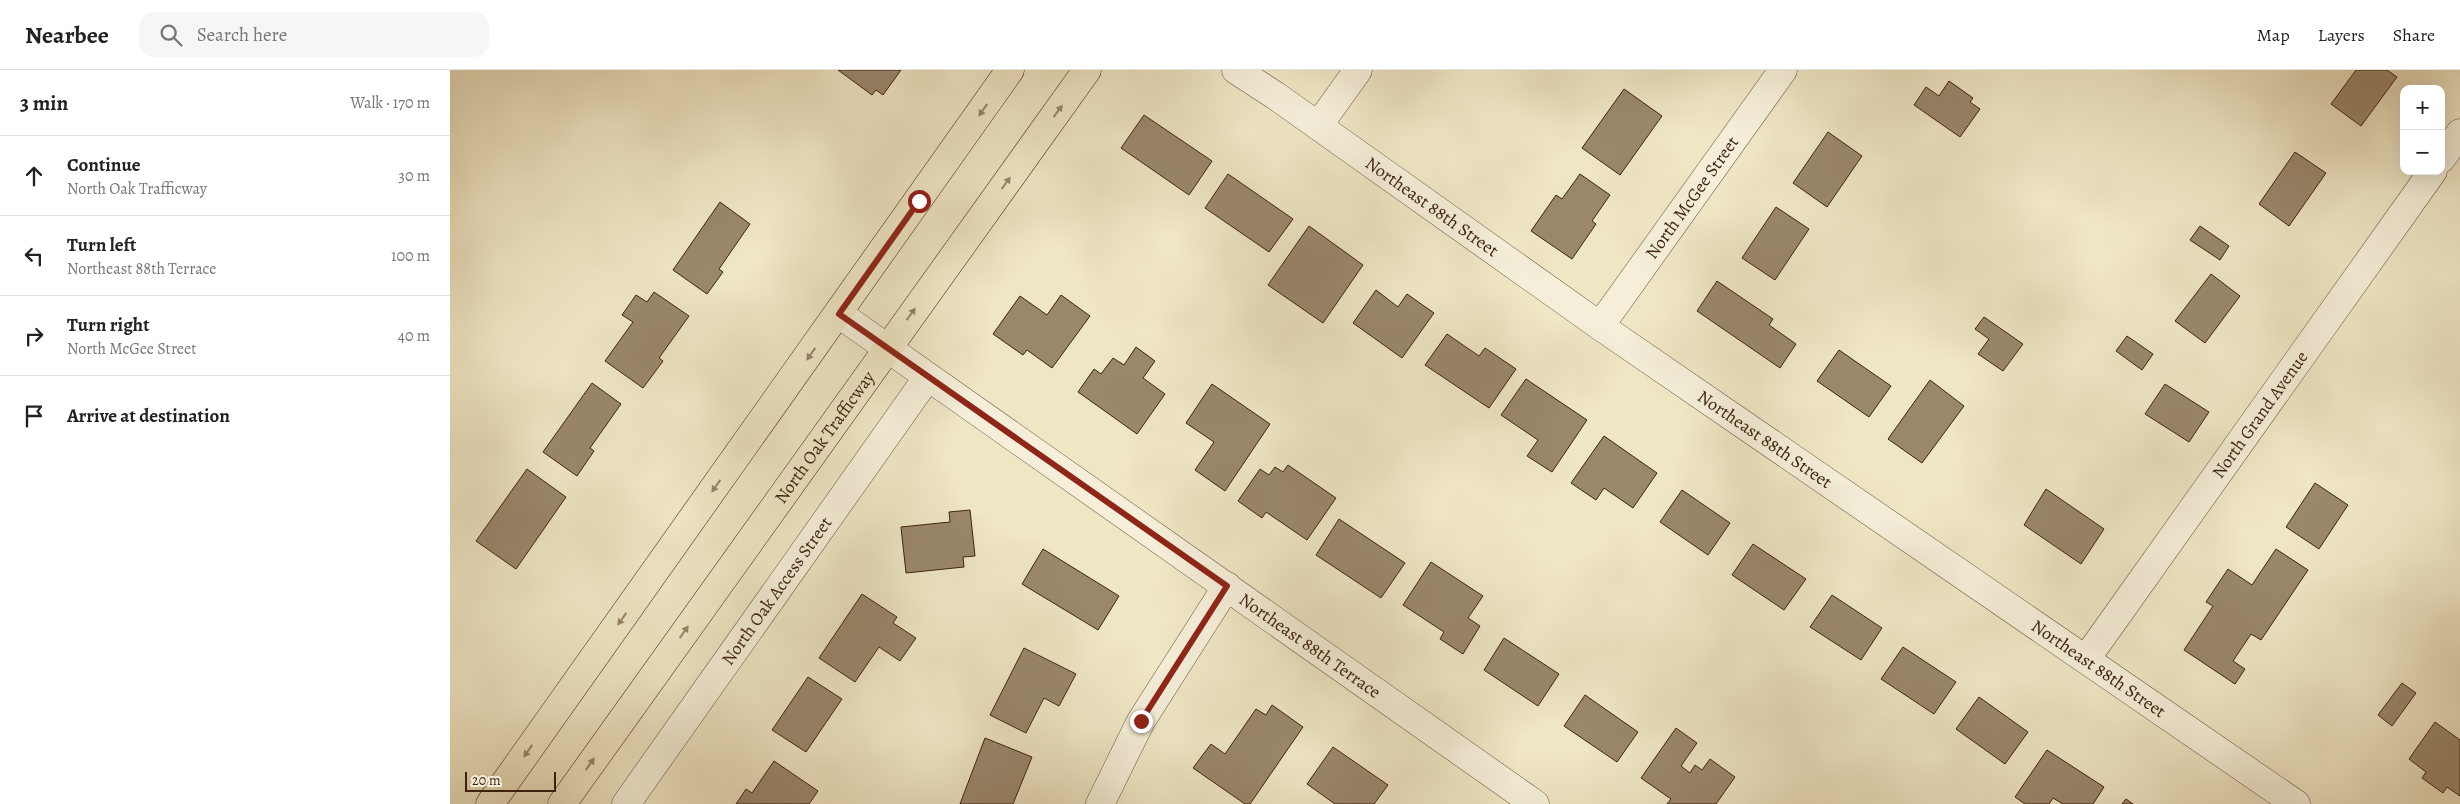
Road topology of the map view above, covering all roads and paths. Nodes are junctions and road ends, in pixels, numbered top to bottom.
1 (1010, 70) edge
2 (1087, 70) edge
3 (1236, 70) edge
4 (1358, 70) edge
5 (1783, 70) edge
6 (1318, 126) junction
7 (2460, 133) edge
8 (2445, 154) edge
9 (2430, 175) edge
10 (839, 314) junction
11 (1600, 326) junction
12 (887, 347) junction
13 (927, 378) junction
14 (1227, 586) junction
15 (2086, 659) junction
16 (490, 804) edge
17 (562, 804) edge
18 (626, 804) edge
19 (1100, 804) edge
20 (1535, 804) edge
21 (2296, 804) edge

1 -> 10 main road
12 -> 2 main road, North Oak Trafficway
3 - 6 street, Northeast 88th Street
4 - 6 street
5 - 11 street, North McGee Street
6 - 11 street, Northeast 88th Street
7 - 8 street
9 - 15 street, North Grand Avenue
10 - 12 street, Northeast 88th Terrace
10 -> 16 main road
11 - 15 street, Northeast 88th Street
12 - 13 street, Northeast 88th Terrace
17 -> 12 main road, North Oak Trafficway
13 - 14 street, Northeast 88th Terrace
13 - 18 street, North Oak Access Street
14 - 19 street
14 - 20 street, Northeast 88th Terrace
15 - 21 street, Northeast 88th Street

